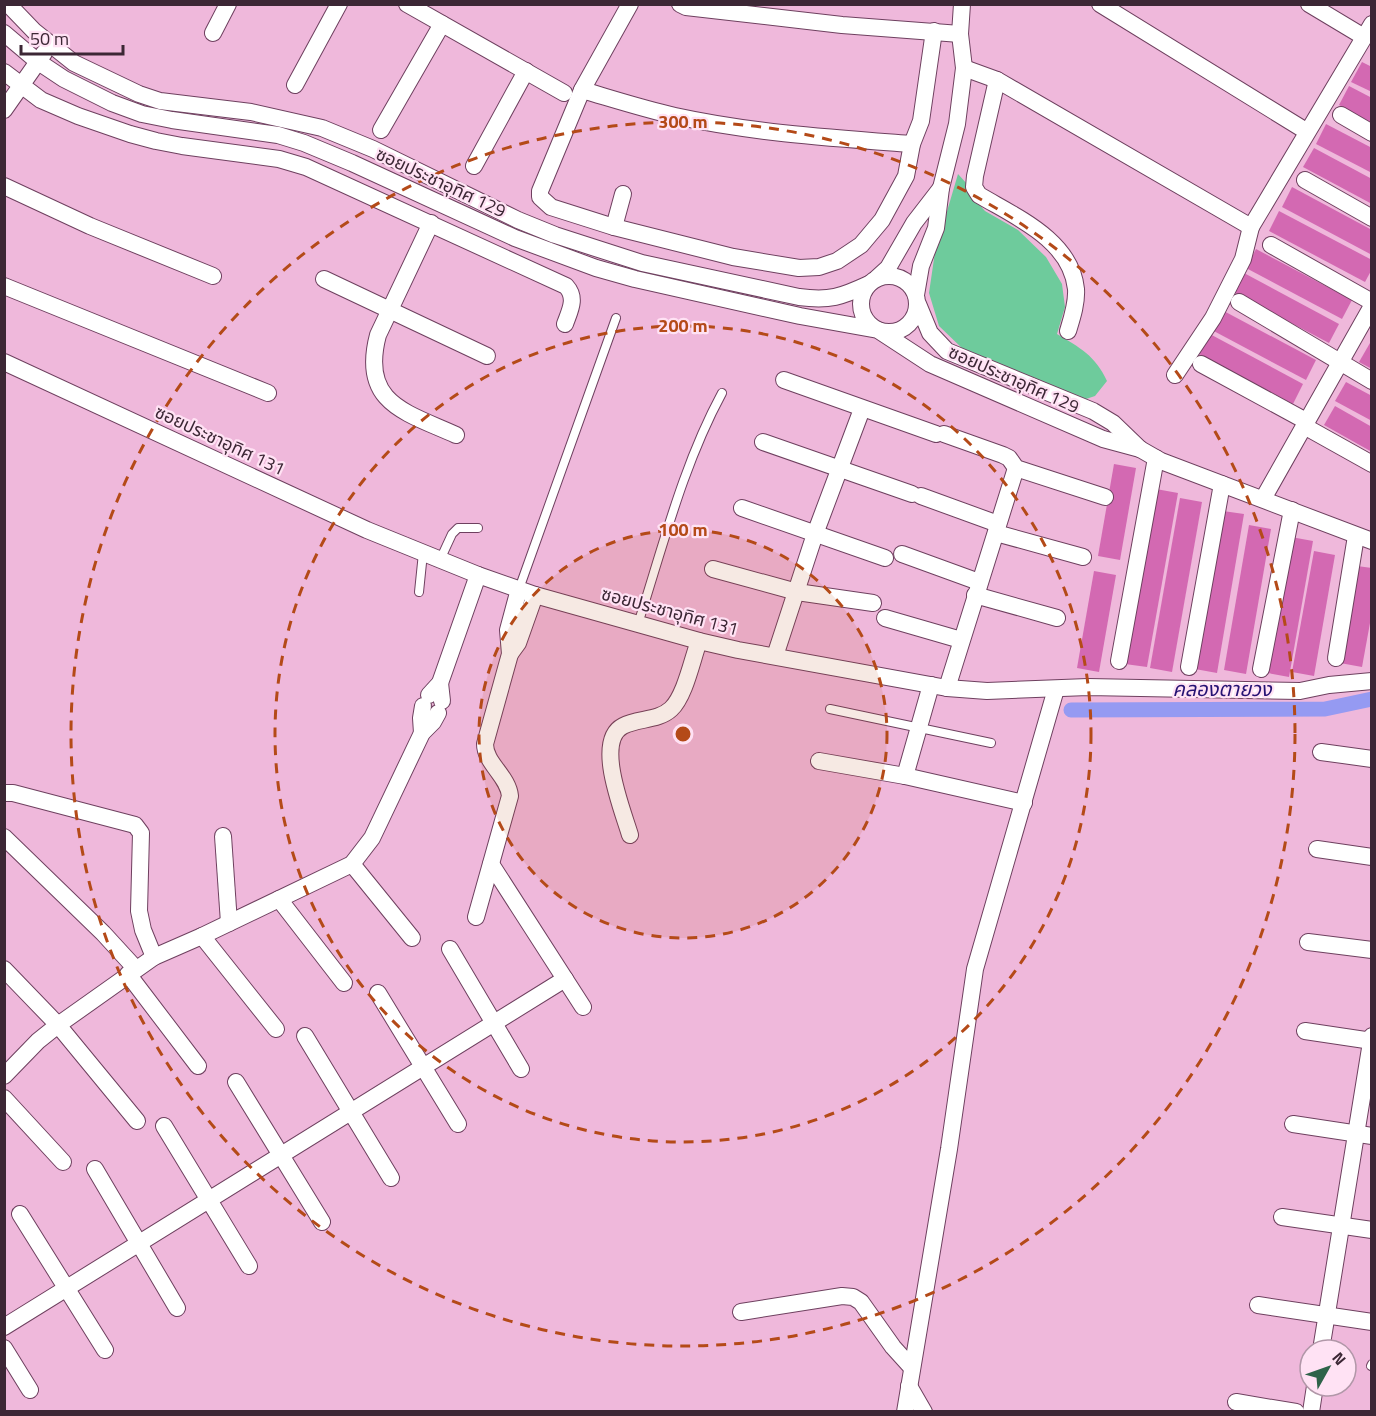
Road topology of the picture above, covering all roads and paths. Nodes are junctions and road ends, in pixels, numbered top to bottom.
1 (8, 4) edge
2 (228, 4) edge
3 (339, 4) edge
4 (407, 4) edge
5 (630, 4) edge
6 (680, 4) edge
7 (962, 4) edge
8 (1100, 4) edge
9 (1309, 4) edge
10 (442, 24) junction
11 (1367, 30) edge
12 (934, 31) junction
13 (4, 33) edge
14 (213, 33) dead end
15 (960, 34) junction
16 (50, 45) junction
17 (37, 61) junction
18 (964, 68) junction
19 (526, 71) junction
20 (4, 72) edge
21 (997, 80) junction
22 (296, 85) dead end
23 (20, 86) junction
24 (582, 90) junction
25 (564, 93) dead end
26 (4, 110) edge
27 (1341, 115) dead end
28 (381, 130) dead end
29 (1306, 131) junction
30 (1371, 133) edge
31 (912, 144) junction
32 (474, 166) dead end
33 (431, 179) junction
34 (1305, 180) dead end
35 (4, 186) edge
36 (941, 188) junction
37 (623, 194) dead end
38 (425, 196) junction
39 (1371, 218) edge
40 (431, 223) junction
41 (614, 227) junction
42 (1251, 227) junction
43 (1271, 245) dead end
44 (213, 276) dead end
45 (324, 279) dead end
46 (873, 281) junction
47 (4, 286) edge
48 (917, 300) junction
49 (1239, 302) dead end
50 (1371, 304) edge
51 (389, 310) junction
52 (616, 318) dead end
53 (564, 324) dead end
54 (878, 330) junction
55 (1068, 331) dead end
56 (487, 356) dead end
57 (4, 362) edge
58 (1339, 362) junction
59 (1201, 364) dead end
60 (1175, 375) dead end
61 (784, 380) dead end
62 (1371, 381) edge
63 (268, 393) dead end
64 (722, 393) dead end
65 (862, 409) junction
66 (1305, 424) junction
67 (456, 435) dead end
68 (763, 442) dead end
69 (1140, 448) junction
70 (1156, 458) junction
71 (1371, 464) edge
72 (838, 468) junction
73 (1016, 468) junction
74 (1222, 484) junction
75 (1105, 497) dead end
76 (1263, 499) junction
77 (742, 508) dead end
78 (1292, 510) junction
79 (478, 528) dead end
80 (997, 528) junction
81 (815, 534) junction
82 (1364, 538) edge
83 (423, 554) junction
84 (902, 555) dead end
85 (1083, 557) dead end
86 (885, 558) dead end
87 (440, 560) junction
88 (714, 569) dead end
89 (478, 575) junction
90 (977, 588) junction
91 (419, 592) dead end
92 (527, 592) junction
93 (797, 592) junction
94 (873, 603) dead end
95 (885, 618) dead end
96 (1057, 618) dead end
97 (638, 624) junction
98 (962, 640) junction
99 (699, 641) junction
100 (775, 656) junction
101 (1336, 658) dead end
102 (1119, 661) dead end
103 (1190, 667) dead end
104 (1261, 669) dead end
105 (1371, 681) edge
106 (939, 686) junction
107 (1056, 689) junction
108 (830, 709) dead end
109 (920, 727) junction
110 (991, 743) dead end
111 (1321, 752) dead end
112 (1371, 759) edge
113 (819, 761) dead end
114 (905, 776) junction
115 (4, 793) edge
116 (1024, 803) junction
117 (630, 835) dead end
118 (223, 836) dead end
119 (4, 837) edge
120 (1317, 849) dead end
121 (1371, 857) edge
122 (352, 864) junction
123 (491, 864) junction
124 (279, 899) junction
125 (476, 917) dead end
126 (229, 923) junction
127 (202, 936) junction
128 (412, 938) dead end
129 (1308, 942) dead end
130 (450, 950) dead end
131 (1371, 950) edge
132 (154, 957) junction
133 (4, 969) edge
134 (132, 972) junction
135 (565, 979) junction
136 (344, 983) dead end
137 (378, 993) dead end
138 (583, 1007) dead end
139 (493, 1023) junction
140 (58, 1025) junction
141 (276, 1029) dead end
142 (1305, 1031) dead end
143 (304, 1036) dead end
144 (1371, 1039) edge
145 (198, 1066) dead end
146 (423, 1067) junction
147 (521, 1069) dead end
148 (4, 1076) edge
149 (237, 1082) dead end
150 (4, 1098) edge
151 (352, 1112) junction
152 (137, 1121) dead end
153 (458, 1124) dead end
154 (1293, 1124) dead end
155 (164, 1126) dead end
156 (1363, 1134) edge
157 (281, 1155) junction
158 (63, 1162) dead end
159 (95, 1169) dead end
160 (391, 1178) dead end
161 (209, 1200) junction
162 (20, 1214) dead end
163 (1282, 1217) dead end
164 (321, 1222) dead end
165 (1341, 1226) junction
166 (1371, 1230) edge
167 (139, 1243) junction
168 (249, 1266) dead end
169 (67, 1288) junction
170 (1258, 1305) dead end
171 (177, 1308) dead end
172 (741, 1312) dead end
173 (1326, 1313) junction
174 (1371, 1322) edge
175 (4, 1327) edge
176 (1323, 1338) edge
177 (4, 1348) edge
178 (105, 1350) dead end
179 (912, 1368) junction
180 (909, 1386) junction
181 (30, 1390) dead end
182 (1236, 1402) dead end
183 (905, 1412) edge
184 (924, 1412) edge
185 (1296, 1412) edge

1 - 16 street, ซอยประชาอุทิศ 129
2 - 14 street
3 - 22 street
4 - 10 street
5 - 24 street
6 - 12 street
7 - 15 street
8 - 29 street
9 - 11 street
10 - 19 street
10 - 28 street
11 - 29 street
12 - 15 street
12 - 31 street
13 - 17 street, ซอยประชาอุทิศ 129
15 - 18 street
16 - 17 street
16 - 33 street, ซอยประชาอุทิศ 129
17 - 23 street
17 - 38 street, ซอยประชาอุทิศ 129
18 - 21 street
18 - 36 street
19 - 25 street
19 - 32 street
20 - 23 street
21 - 42 street
21 - 55 street
23 - 26 street
23 - 40 street
24 - 31 street
24 - 41 street
27 - 30 street
29 - 42 street
31 - 41 street
33 - 38 street
33 - 46 street, ซอยประชาอุทิศ 129
34 - 39 street
35 - 44 street
36 - 46 street
36 - 48 street
37 - 41 street
38 - 54 street, ซอยประชาอุทิศ 129
40 - 51 street
40 - 53 street
42 - 60 street
43 - 50 street
45 - 51 street
46 - 48 street, ซอยประชาอุทิศ 129
46 - 54 street, ซอยประชาอุทิศ 129
47 - 63 street
48 - 54 street, ซอยประชาอุทิศ 129
48 - 69 street, ซอยประชาอุทิศ 129
49 - 58 street
50 - 58 street
51 - 56 street
51 - 67 street
52 - 92 lane
54 - 69 street, ซอยประชาอุทิศ 129
57 - 83 street, ซอยประชาอุทิศ 131
58 - 62 street
58 - 66 street
59 - 66 street
61 - 65 street
64 - 97 lane
65 - 72 street
65 - 73 street
66 - 71 street
66 - 76 street
68 - 72 street
69 - 70 street, ซอยประชาอุทิศ 129
70 - 74 street, ซอยประชาอุทิศ 129
70 - 102 street
72 - 80 street
72 - 81 street
73 - 75 street
73 - 80 street
74 - 76 street, ซอยประชาอุทิศ 129
74 - 103 street
76 - 78 street, ซอยประชาอุทิศ 129
77 - 81 street
78 - 82 street, ซอยประชาอุทิศ 129
78 - 104 street
79 - 87 lane
80 - 85 street
80 - 90 street
81 - 86 street
81 - 93 street
82 - 101 street
83 - 87 street, ซอยประชาอุทิศ 131
83 - 91 lane
84 - 90 street
87 - 89 street, ซอยประชาอุทิศ 131
88 - 93 street
89 - 92 street, ซอยประชาอุทิศ 131
89 - 122 street
90 - 96 street
90 - 98 street
92 - 97 street, ซอยประชาอุทิศ 131
92 - 123 street
93 - 94 street
93 - 100 street
95 - 98 street
97 - 99 street, ซอยประชาอุทิศ 131
98 - 106 street
99 - 100 street, ซอยประชาอุทิศ 131
99 - 117 street
100 - 106 street, ซอยประชาอุทิศ 131
105 - 107 street, ซอยประชาอุทิศ 131
106 - 107 street, ซอยประชาอุทิศ 131
106 - 109 street
107 - 116 street
108 - 109 lane
109 - 110 lane
109 - 114 street
111 - 112 street
113 - 114 street
114 - 116 street
115 - 132 street
116 - 179 street
118 - 126 street
119 - 134 street
120 - 121 street
122 - 124 street
122 - 128 street
123 - 125 street
123 - 135 street
124 - 126 street
124 - 136 street
126 - 127 street
127 - 132 street
127 - 141 street
129 - 131 street
130 - 139 street
132 - 134 street
133 - 140 street
134 - 140 street
134 - 145 street
135 - 138 street
135 - 139 street
137 - 146 street
139 - 146 street
139 - 147 street
140 - 148 street
140 - 152 street
142 - 144 street
143 - 151 street
144 - 156 street
146 - 151 street
146 - 153 street
149 - 157 street
150 - 158 street
151 - 157 street
151 - 160 street
154 - 156 street
155 - 161 street
156 - 165 street
157 - 161 street
157 - 164 street
159 - 167 street
161 - 167 street
161 - 168 street
162 - 169 street
163 - 165 street
165 - 166 street
165 - 173 street
167 - 169 street
167 - 171 street
169 - 175 street
169 - 178 street
170 - 173 street
172 - 179 street
173 - 174 street
173 - 176 street
177 - 181 street
179 - 180 street
180 - 183 street
180 - 184 street
182 - 185 street

